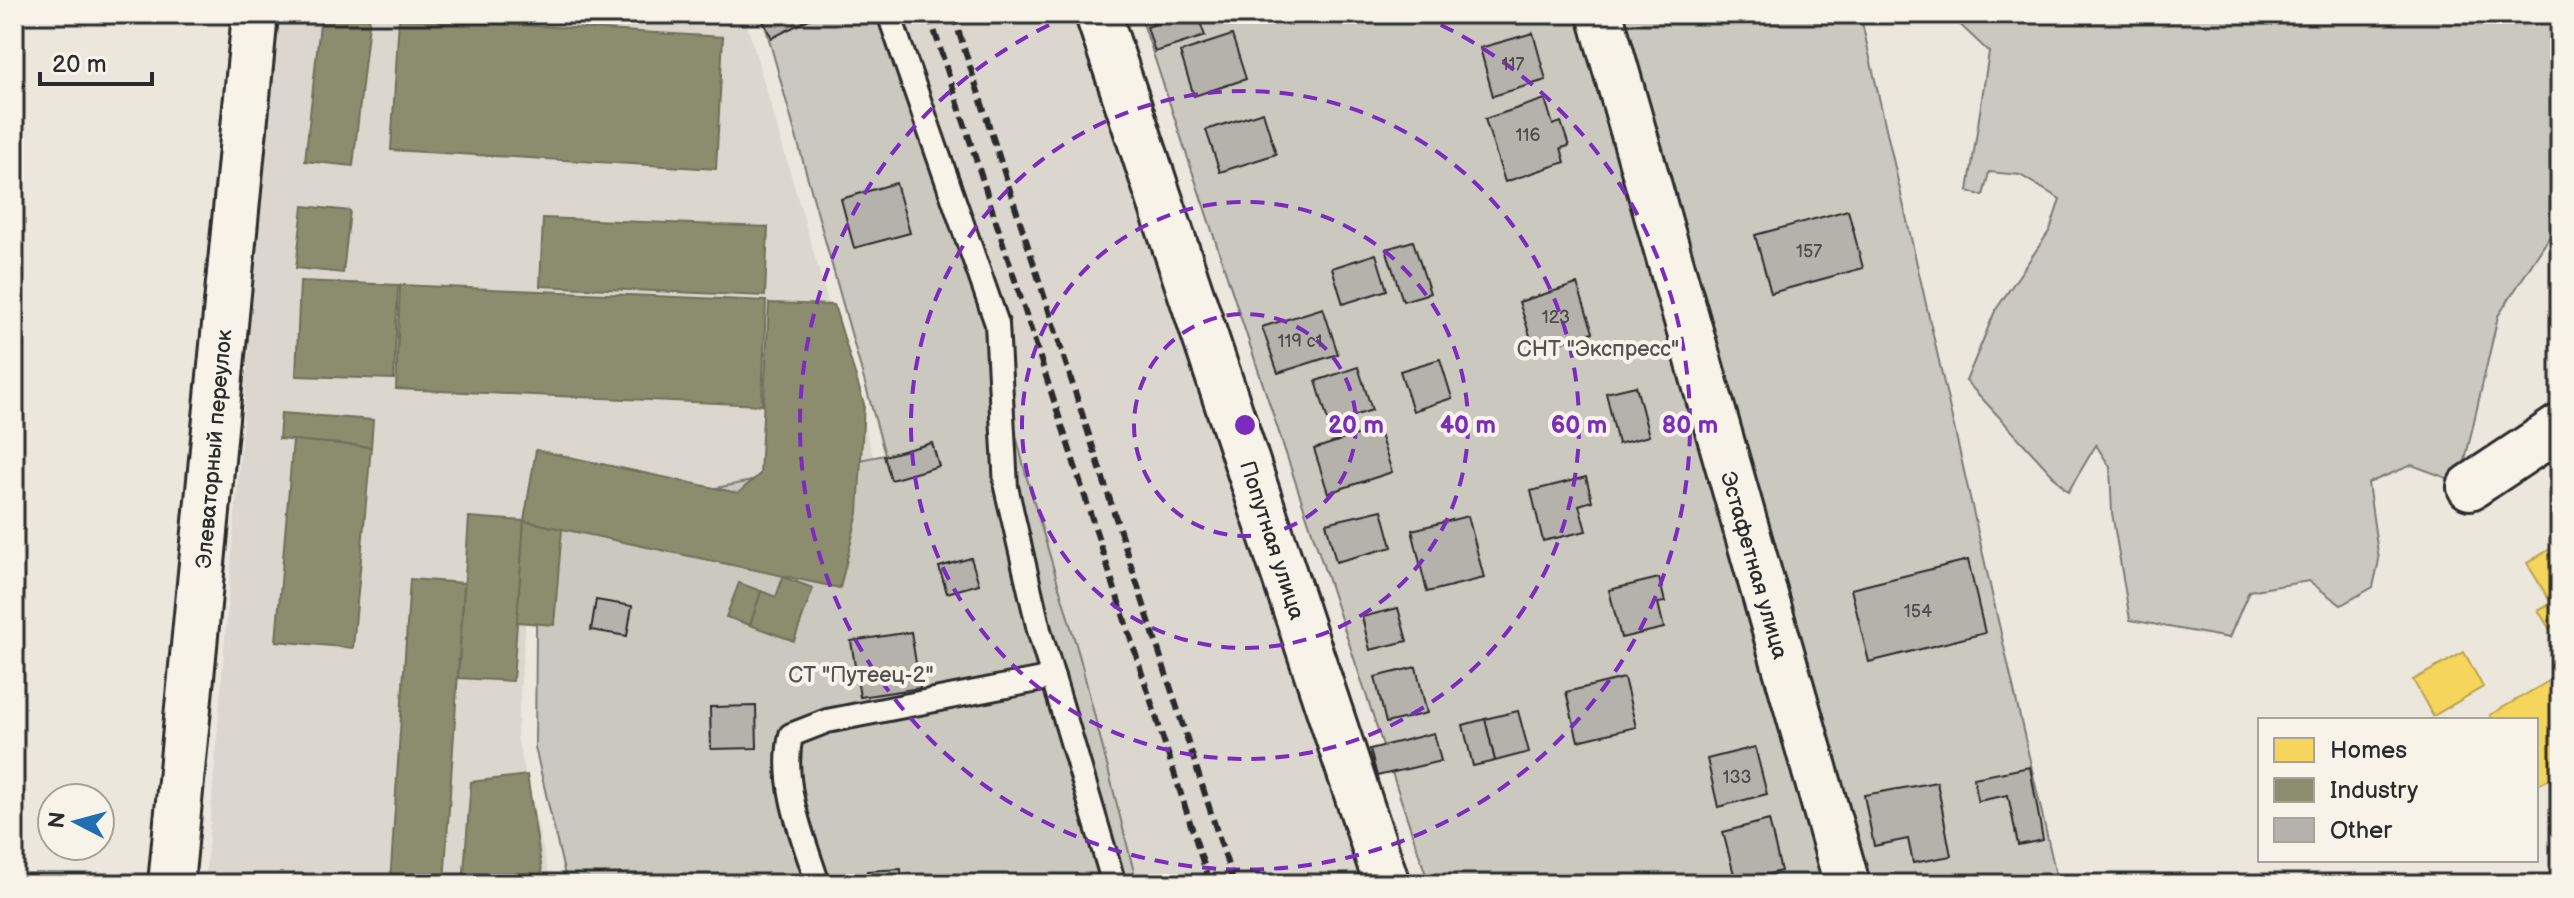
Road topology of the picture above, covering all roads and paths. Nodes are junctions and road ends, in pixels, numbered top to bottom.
1 (255, 14) edge
2 (889, 14) edge
3 (1098, 14) edge
4 (1600, 14) edge
5 (2560, 427) edge
6 (2470, 487) dead end
7 (1053, 677) junction
8 (171, 884) edge
9 (818, 884) edge
10 (1114, 884) edge
11 (1387, 884) edge
12 (1847, 884) edge

1 - 8 street, Элеваторный переулок
2 - 7 lane
3 - 11 street, Попутная улица
4 - 12 street, Эстафетная улица
5 - 6 street
7 - 9 lane
7 - 10 lane

